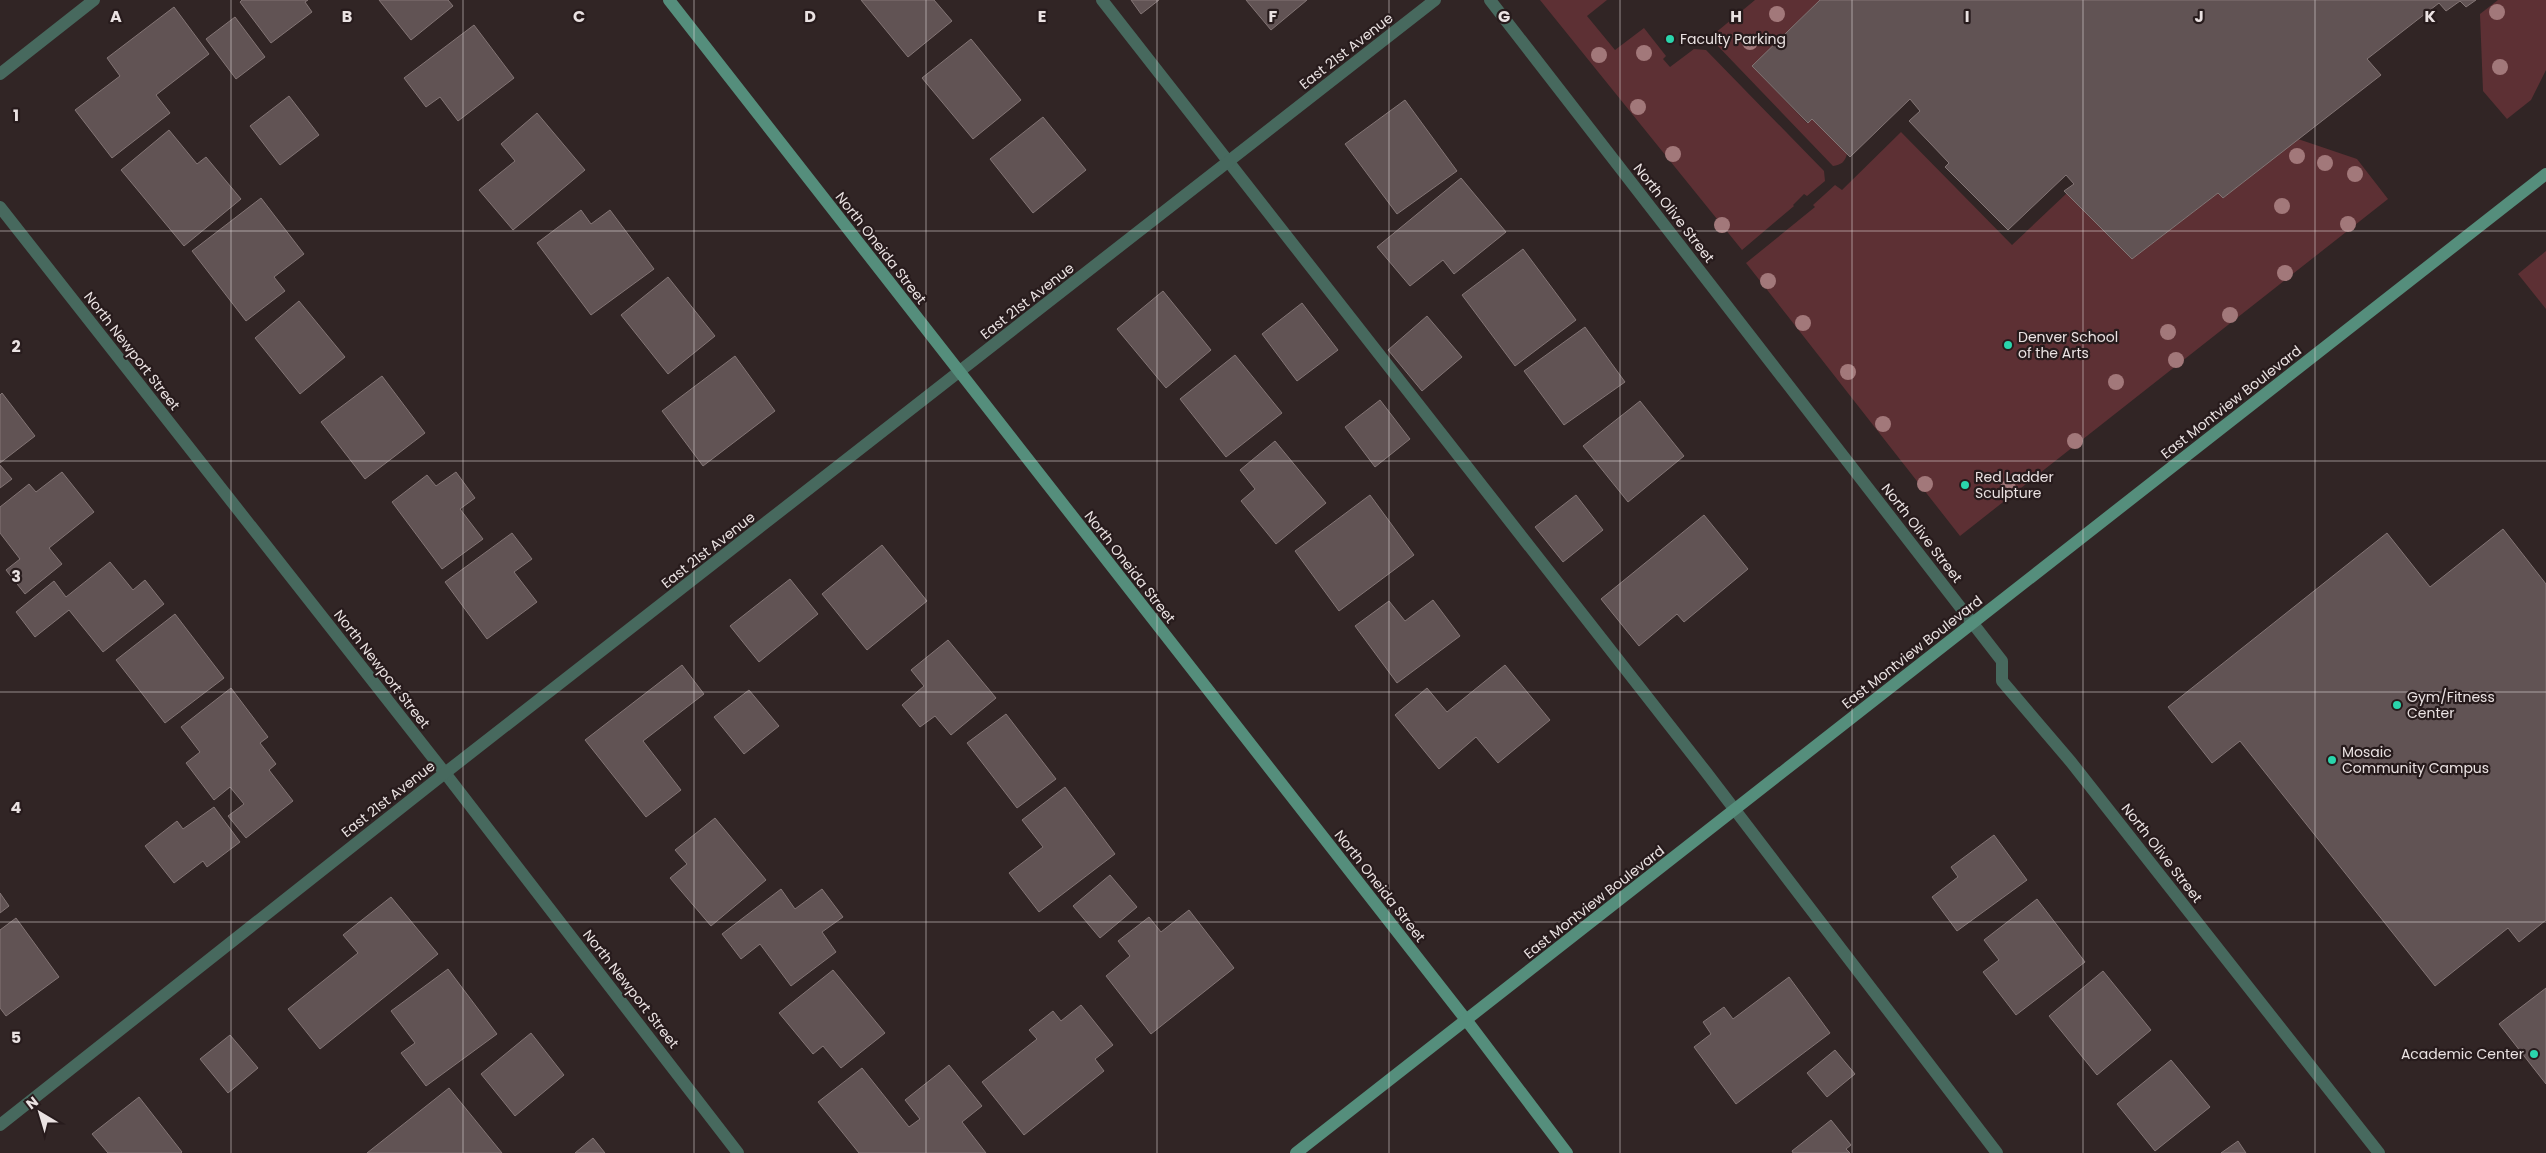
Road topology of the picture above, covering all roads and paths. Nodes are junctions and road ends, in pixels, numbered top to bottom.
1 (94, 0) edge
2 (669, 0) edge
3 (1102, 0) edge
4 (1435, 0) edge
5 (1490, 0) edge
6 (0, 74) edge
7 (1229, 162) junction
8 (2546, 174) edge
9 (0, 207) edge
10 (959, 372) junction
11 (1972, 623) junction
12 (445, 773) junction
13 (1735, 810) junction
14 (1467, 1021) junction
15 (0, 1125) edge
16 (738, 1153) edge
17 (1296, 1153) edge
18 (1567, 1153) edge
19 (1997, 1153) edge
20 (2380, 1153) edge

1 - 6 street
2 - 10 main road, North Oneida Street
3 - 7 street
4 - 7 street, East 21st Avenue
5 - 11 street, North Olive Street
7 - 10 street, East 21st Avenue
7 - 13 street
8 - 11 main road, East Montview Boulevard
9 - 12 street, North Newport Street
10 - 12 street, East 21st Avenue
10 - 14 main road, North Oneida Street
11 - 13 main road, East Montview Boulevard
11 - 20 street, North Olive Street
12 - 15 street, East 21st Avenue
12 - 16 street, North Newport Street
13 - 14 main road, East Montview Boulevard
13 - 19 street
14 - 17 main road, East Montview Boulevard
14 - 18 main road, North Oneida Street

